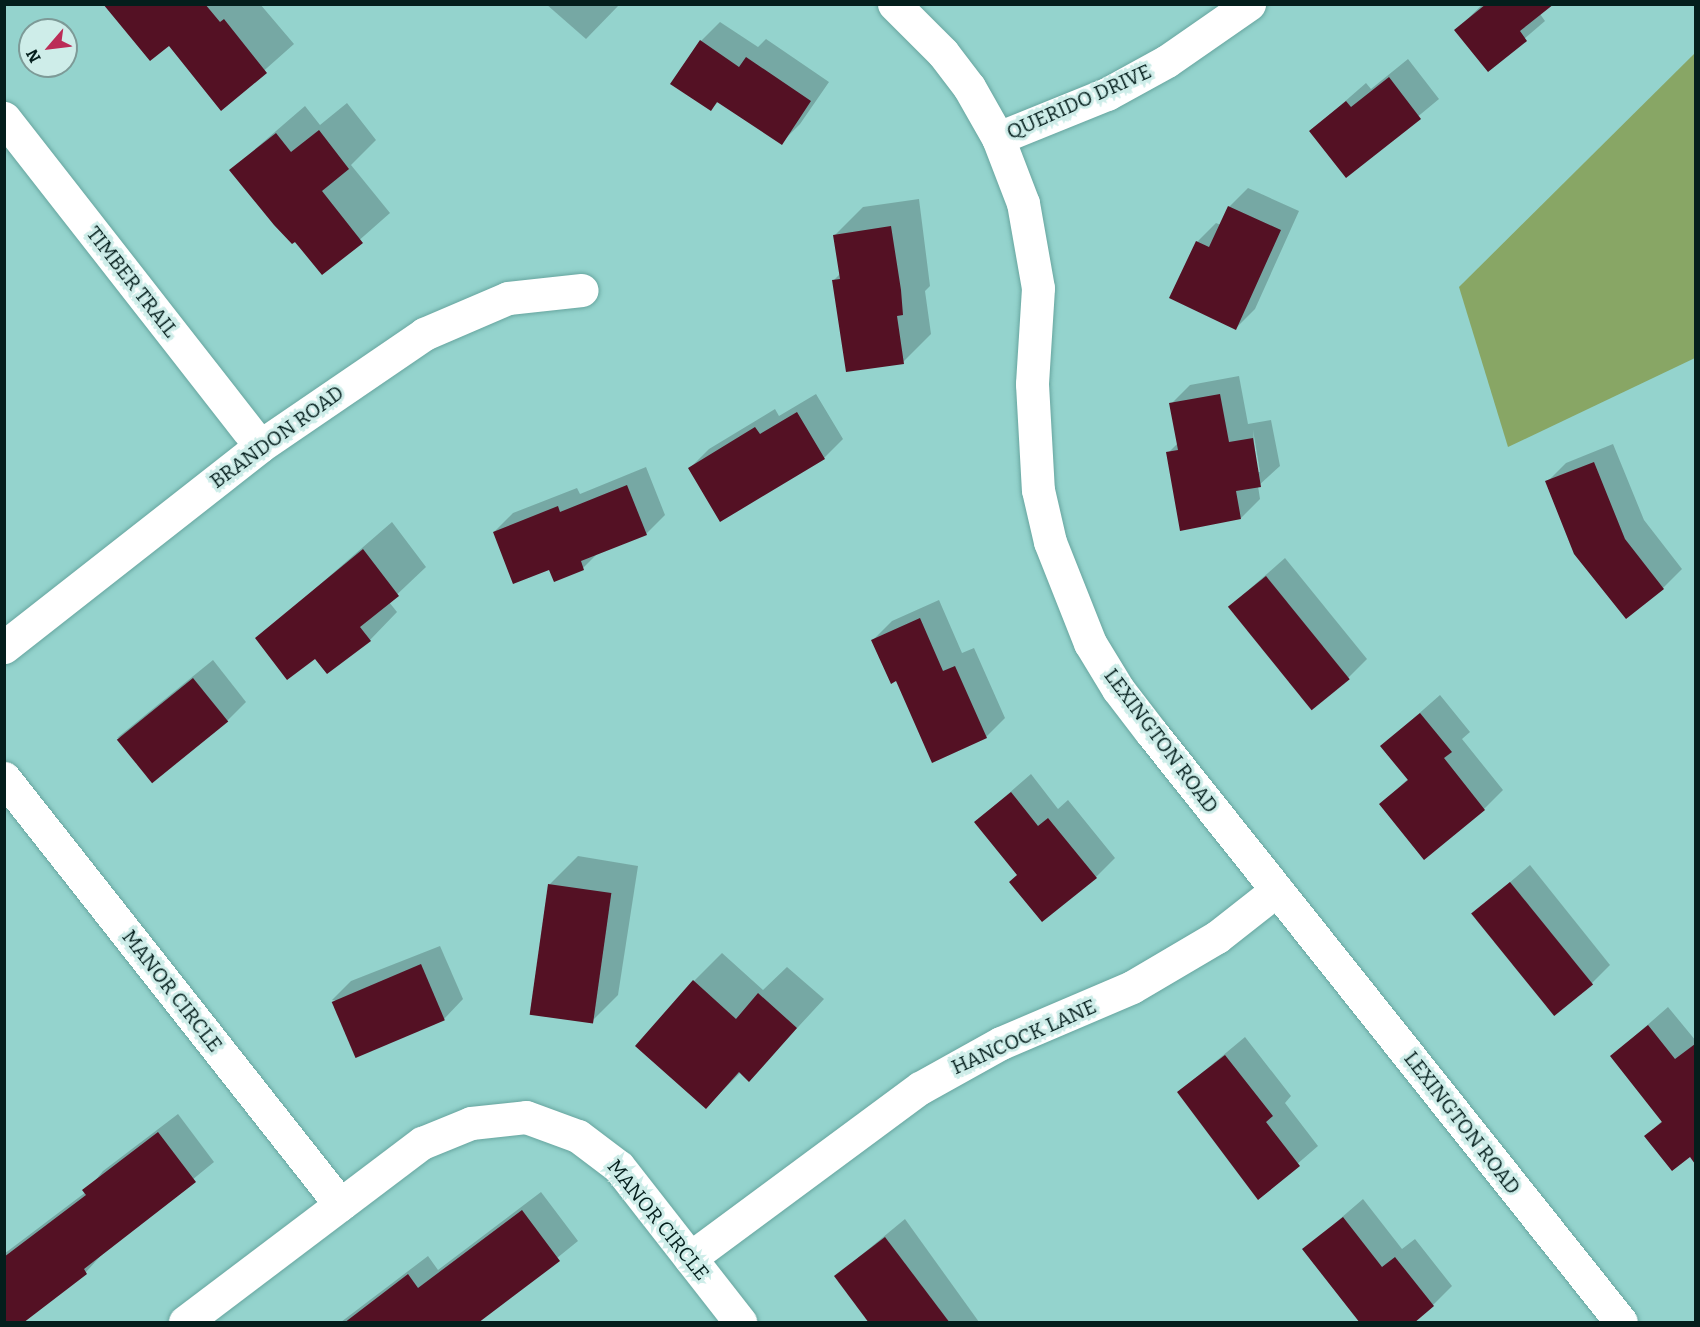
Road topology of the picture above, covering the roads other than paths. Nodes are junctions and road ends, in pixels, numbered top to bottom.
1 (894, 4) edge
2 (1249, 4) edge
3 (4, 118) edge
4 (998, 138) junction
5 (582, 290) dead end
6 (260, 446) junction
7 (4, 647) edge
8 (4, 778) edge
9 (1277, 890) junction
10 (340, 1204) junction
11 (690, 1258) junction
12 (185, 1323) edge
13 (740, 1323) edge
14 (1621, 1323) edge

1 - 4 street, LEXINGTON ROAD
2 - 4 street, QUERIDO DRIVE
3 - 6 street, TIMBER TRAIL
4 - 9 street, LEXINGTON ROAD
5 - 6 street, BRANDON ROAD
6 - 7 street, BRANDON ROAD
8 - 10 street, MANOR CIRCLE
9 - 11 street, HANCOCK LANE
9 - 14 street, LEXINGTON ROAD
10 - 11 street, MANOR CIRCLE
10 - 12 street, MANOR CIRCLE
11 - 13 street, MANOR CIRCLE

